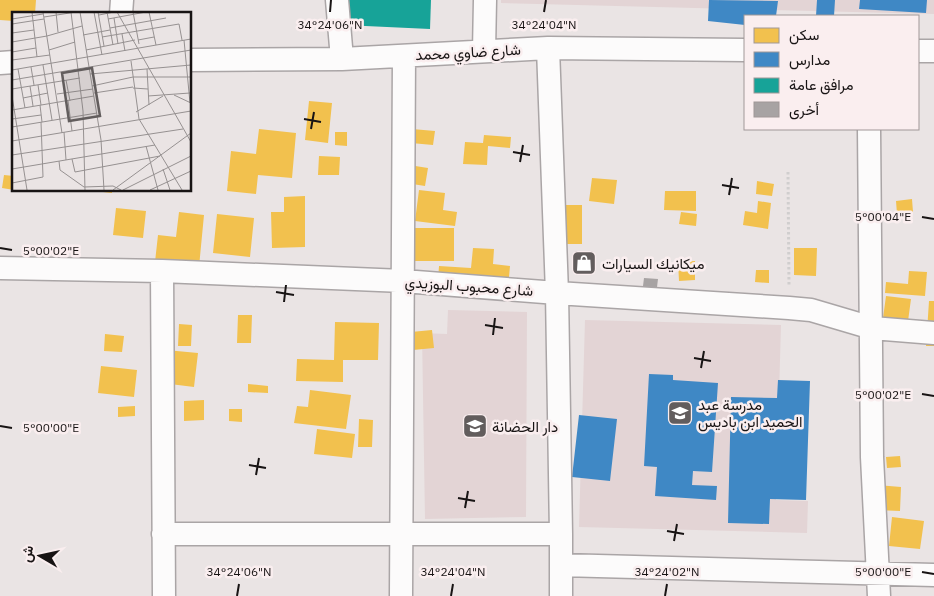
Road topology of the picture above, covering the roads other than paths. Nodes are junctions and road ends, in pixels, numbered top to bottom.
1 (337, 0) edge
2 (485, 0) edge
3 (548, 48) junction
4 (744, 50) edge
5 (484, 51) junction
6 (919, 51) edge
7 (934, 51) edge
8 (404, 56) junction
9 (342, 59) junction
10 (191, 60) edge
11 (869, 130) edge
12 (0, 268) edge
13 (162, 271) junction
14 (403, 281) junction
15 (558, 293) junction
16 (872, 328) junction
17 (934, 332) edge
18 (163, 534) junction
19 (402, 534) junction
20 (561, 534) junction
21 (561, 565) junction
22 (934, 575) edge
23 (879, 585) edge
24 (164, 596) edge
25 (401, 596) edge
26 (560, 596) edge

1 - 9 street
2 - 5 street
3 - 4 street, شارع ضاوي محمد
3 - 5 street, شارع ضاوي محمد
3 - 15 street
5 - 8 street, شارع ضاوي محمد
6 - 7 street
8 - 9 street, شارع ضاوي محمد
8 - 14 street
9 - 10 street, شارع ضاوي محمد
11 - 16 street
12 - 13 street, شارع محبوب البوزيدي
13 - 14 street, شارع محبوب البوزيدي
13 - 18 street
14 - 15 street, شارع محبوب البوزيدي
14 - 19 street
15 - 16 street, شارع محبوب البوزيدي
15 - 20 street
16 - 17 street, شارع محبوب البوزيدي
16 - 23 street
18 - 19 street
18 - 24 street
19 - 20 street
19 - 25 street
20 - 21 street
21 - 23 street
21 - 26 street
22 - 23 street

